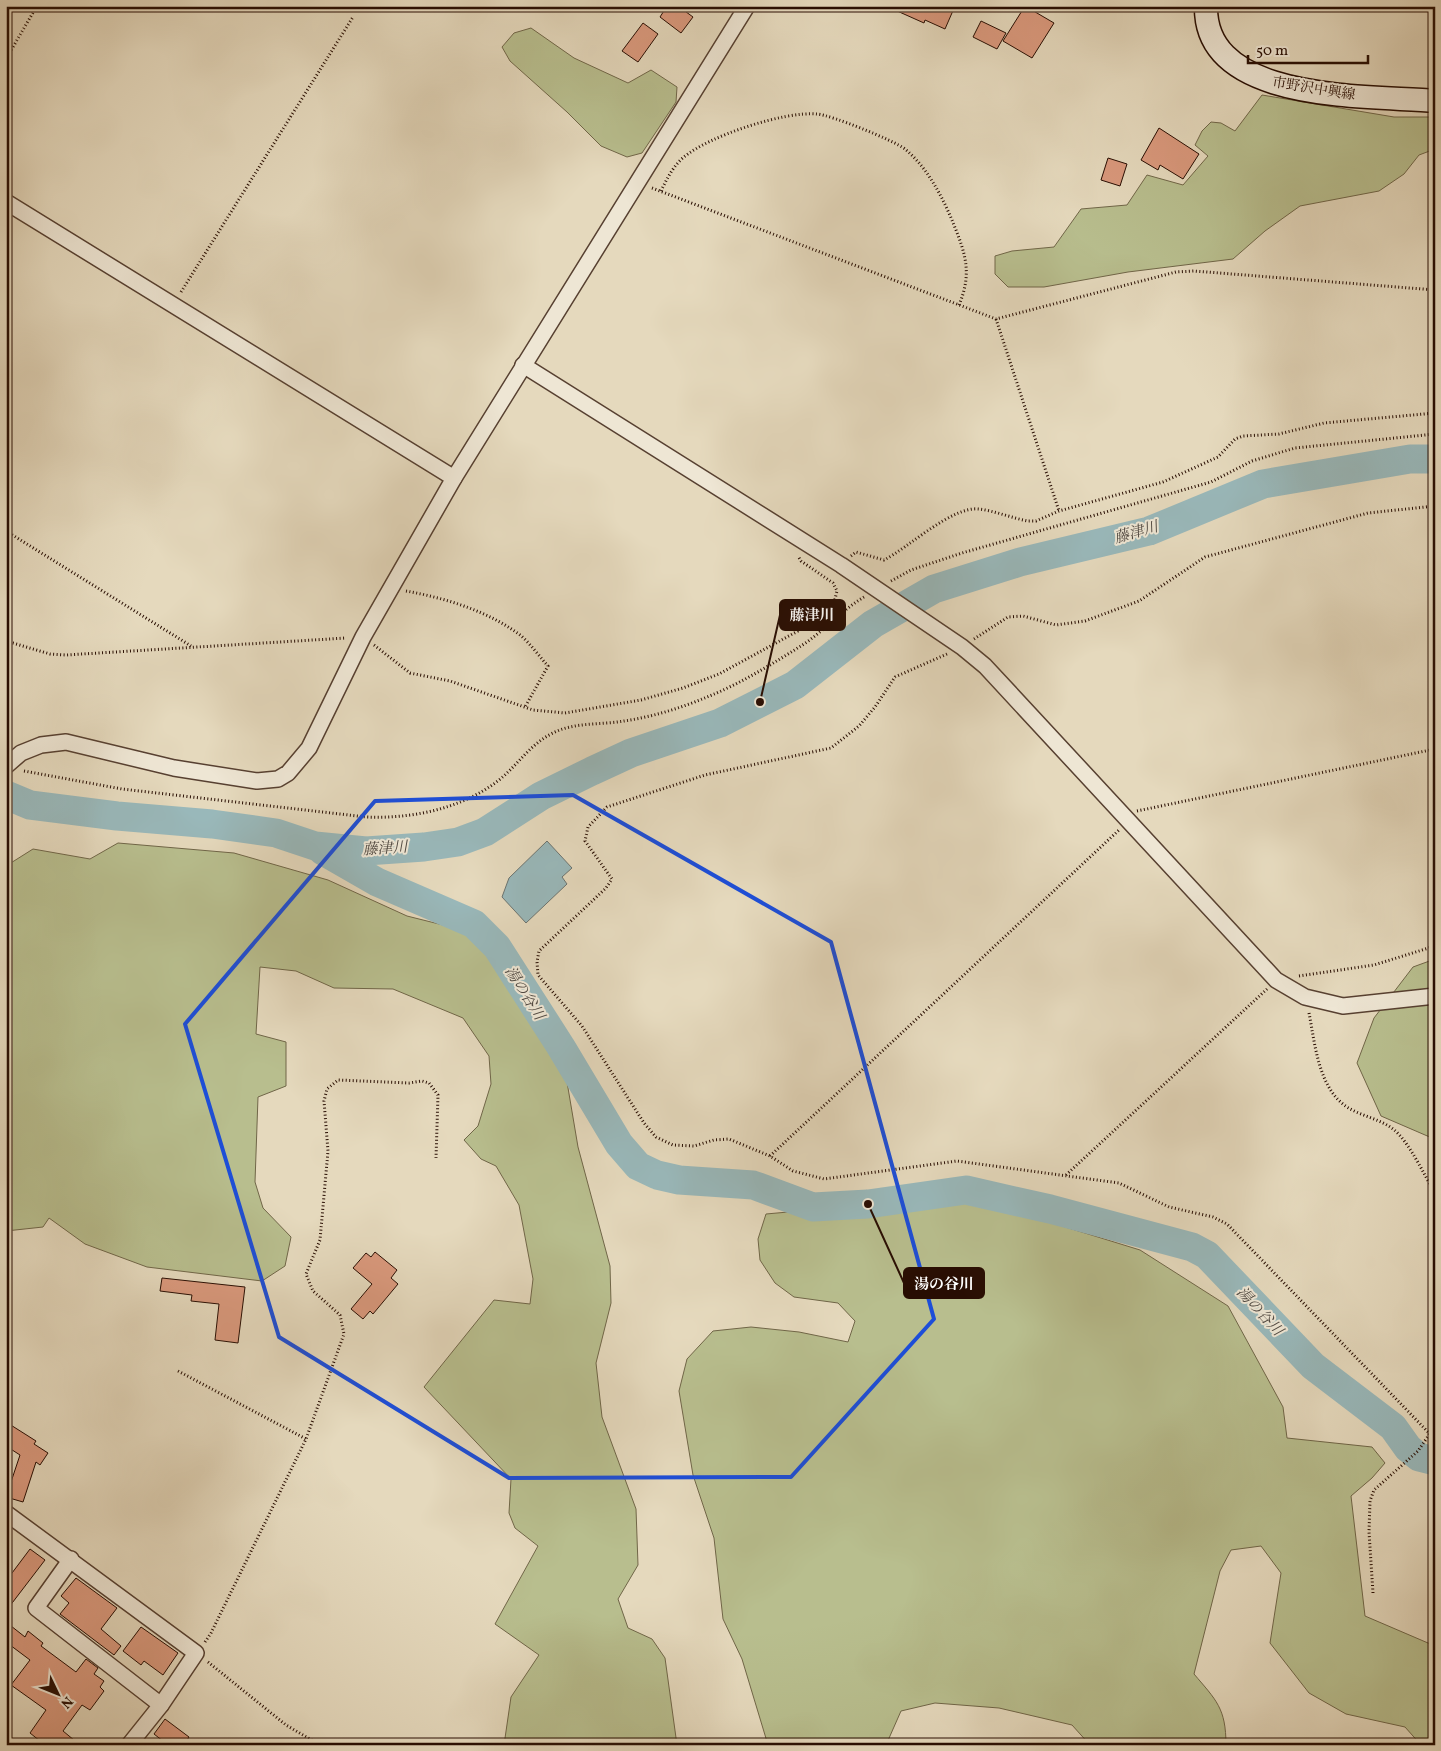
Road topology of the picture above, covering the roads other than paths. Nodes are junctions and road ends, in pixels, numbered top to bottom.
1 (747, 6) edge
2 (1206, 6) edge
3 (1435, 101) edge
4 (6, 202) edge
5 (523, 365) junction
6 (454, 478) junction
7 (11, 767) edge
8 (1435, 996) edge
9 (6, 1512) edge
10 (71, 1560) junction
11 (161, 1705) junction
12 (129, 1745) edge

1 - 5 street
2 - 3 main road, 市野沢中興線
4 - 6 street
5 - 6 street
5 - 8 street
6 - 7 street
9 - 10 street
10 - 11 street
10 - 11 street
11 - 12 street

